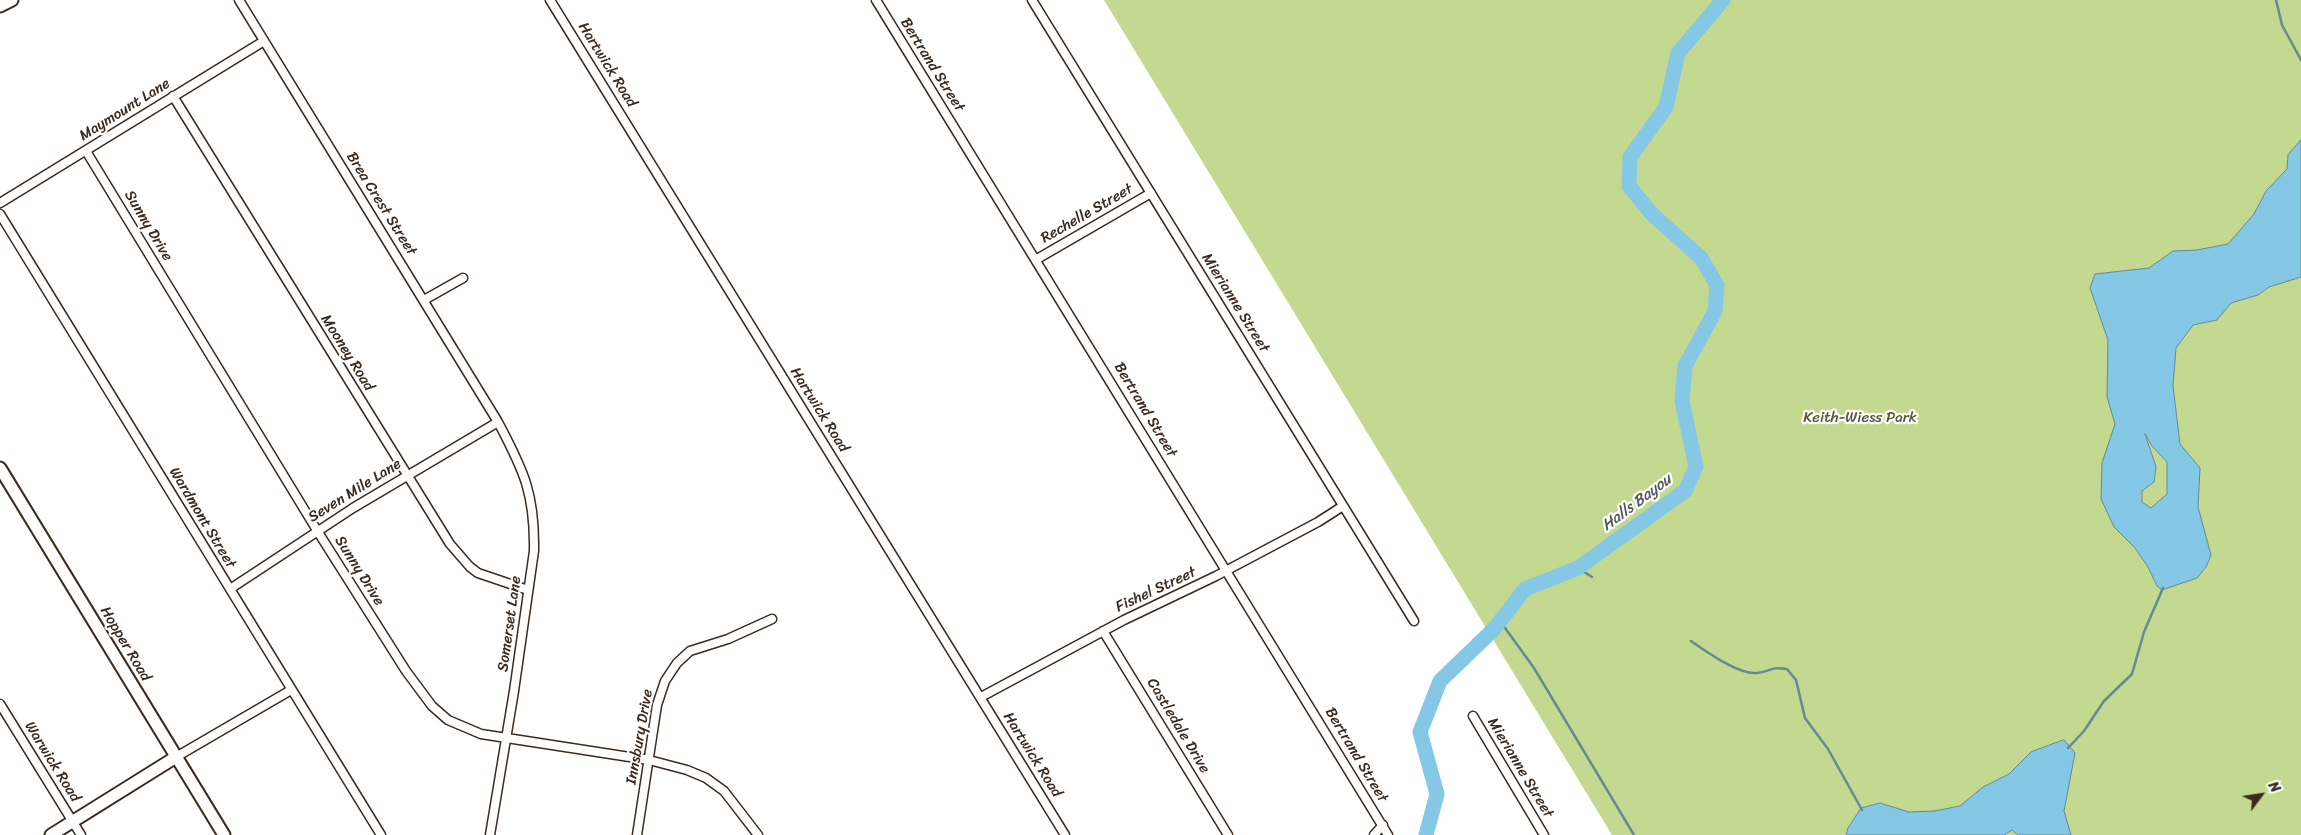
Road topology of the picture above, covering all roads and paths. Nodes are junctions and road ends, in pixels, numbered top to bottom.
1 (12, 0) edge
2 (239, 0) edge
3 (550, 0) edge
4 (876, 0) edge
5 (1032, 0) edge
6 (0, 6) edge
7 (264, 41) junction
8 (173, 96) junction
9 (86, 151) junction
10 (1151, 193) junction
11 (0, 203) edge
12 (0, 214) edge
13 (1036, 259) junction
14 (463, 278) dead end
15 (424, 300) junction
16 (498, 422) junction
17 (0, 468) edge
18 (407, 477) junction
19 (1343, 506) junction
20 (318, 532) junction
21 (1227, 571) junction
22 (230, 590) junction
23 (528, 590) junction
24 (772, 619) dead end
25 (1414, 621) dead end
26 (1104, 631) junction
27 (290, 690) junction
28 (980, 697) junction
29 (0, 704) edge
30 (1473, 716) dead end
31 (505, 739) junction
32 (176, 757) junction
33 (649, 760) junction
34 (73, 822) junction
35 (1382, 825) junction
36 (51, 835) edge
37 (81, 835) edge
38 (224, 835) edge
39 (380, 835) edge
40 (490, 835) edge
41 (638, 835) edge
42 (758, 835) edge
43 (1065, 835) edge
44 (1228, 835) edge
45 (1374, 835) edge
46 (1388, 835) edge
47 (1544, 835) edge

1 - 6 main road
2 - 7 street, Brea Crest Street
3 - 28 street, Hartwick Road
4 - 13 street, Bertrand Street
5 - 10 street, Mierianne Street
7 - 8 street, Maymount Lane
7 - 15 street, Brea Crest Street
8 - 9 street, Maymount Lane
8 - 18 street, Mooney Road
9 - 11 street, Maymount Lane
9 - 20 street, Sunny Drive
10 - 13 street, Rechelle Street
10 - 19 street, Mierianne Street
12 - 22 street, Wardmont Street
13 - 21 street, Bertrand Street
14 - 15 street
15 - 16 street, Brea Crest Street
16 - 18 street, Seven Mile Lane
16 - 23 street, Somerset Lane
17 - 32 main road, Hopper Road
18 - 20 street, Seven Mile Lane
18 - 23 street, Mooney Road
19 - 21 street, Fishel Street
19 - 25 street, Mierianne Street
20 - 22 street, Seven Mile Lane
20 - 31 street, Sunny Drive
21 - 26 street, Fishel Street
21 - 35 street, Bertrand Street
22 - 27 street, Wardmont Street
23 - 31 street, Somerset Lane
24 - 33 street, Innsbury Drive
26 - 28 street, Fishel Street
26 - 44 street, Castledale Drive
27 - 32 street
27 - 39 street, Wardmont Street
28 - 43 street, Hartwick Road
29 - 34 street, Warwick Road
30 - 47 street, Mierianne Street
31 - 33 street, Sunny Drive
31 - 40 street, Somerset Lane
32 - 34 main road
32 - 38 main road, Hopper Road
33 - 41 street, Innsbury Drive
33 - 42 street
34 - 36 main road
34 - 37 street, Warwick Road
35 - 45 street
35 - 46 street, Bertrand Street

